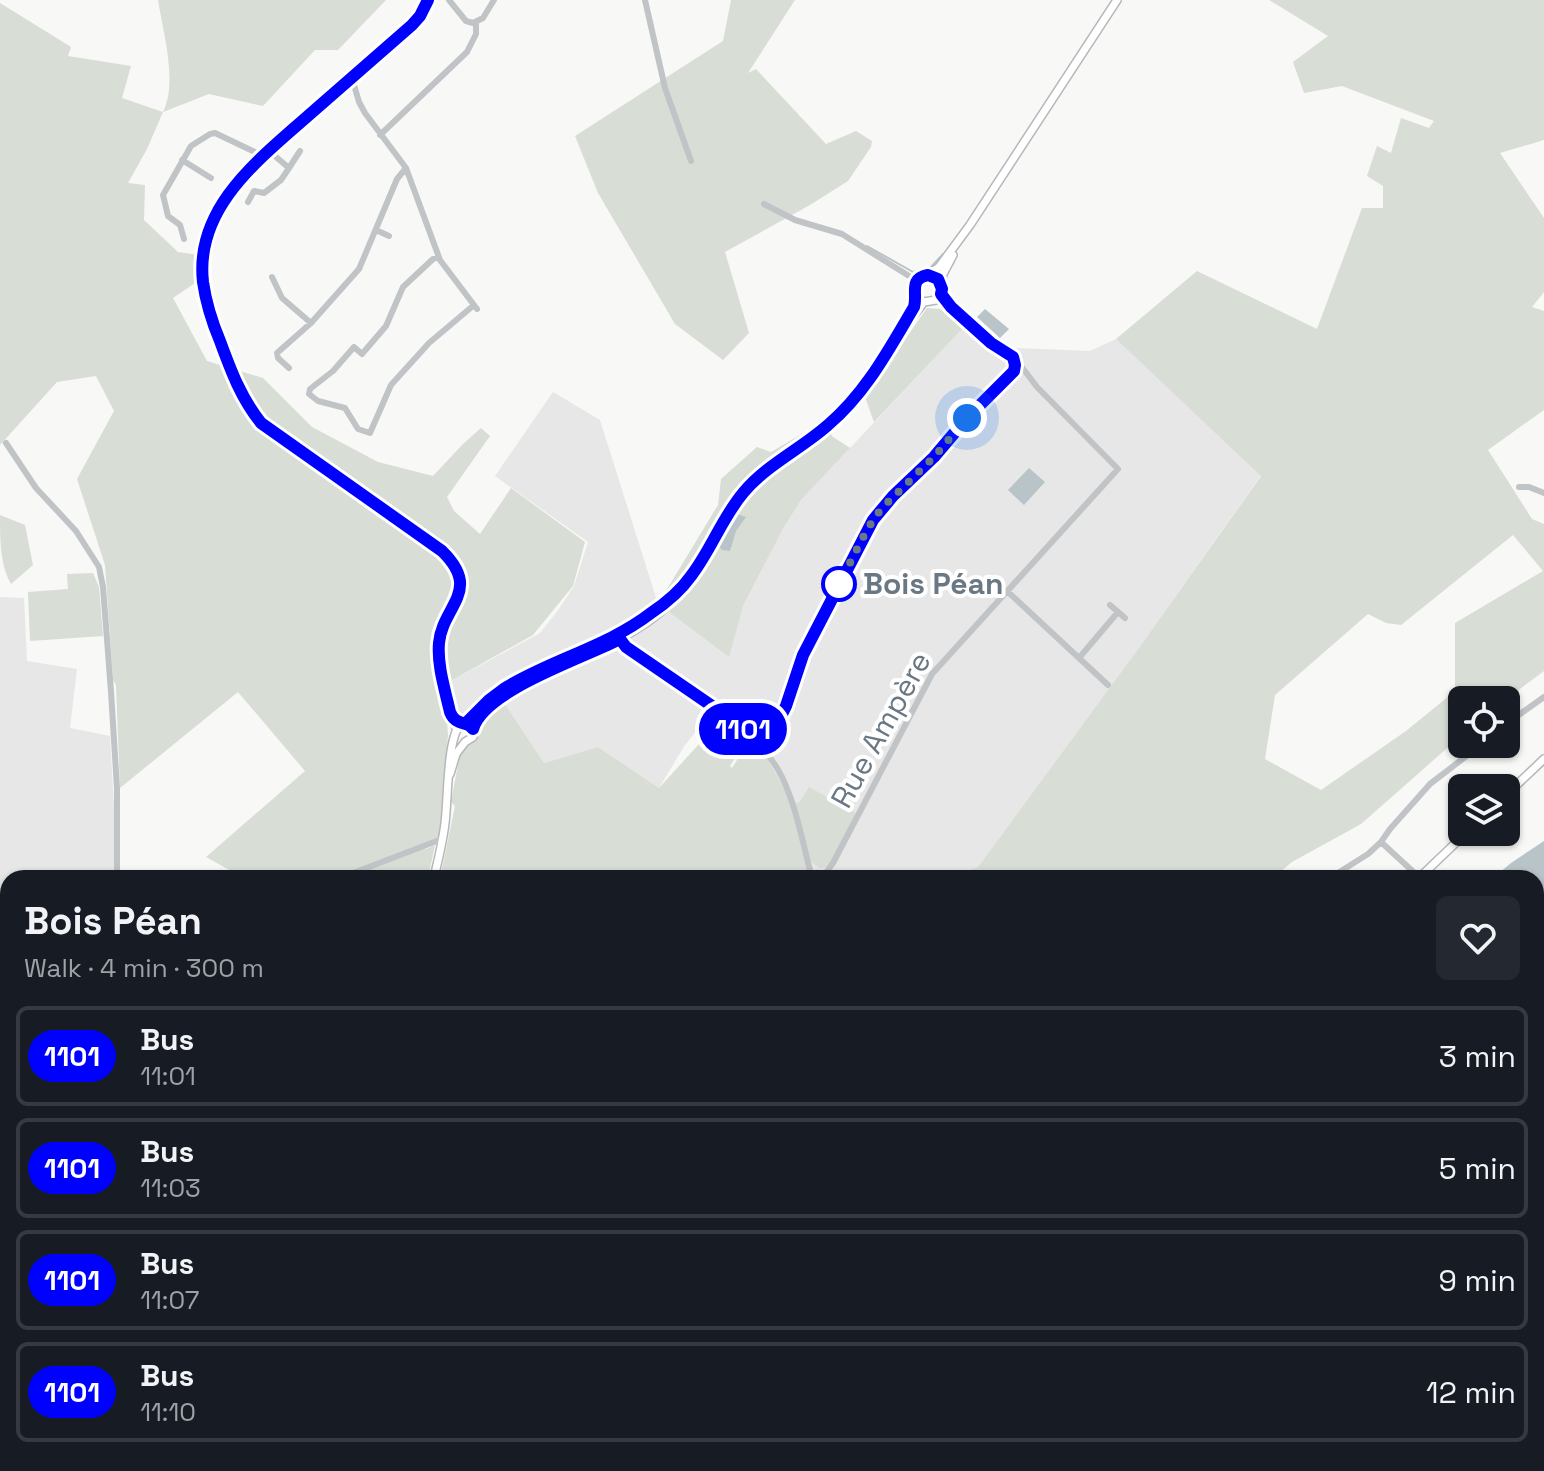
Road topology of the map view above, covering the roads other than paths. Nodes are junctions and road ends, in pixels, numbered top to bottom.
1 (428, 0) edge
2 (449, 0) edge
3 (494, 0) edge
4 (645, 0) edge
5 (1117, 0) edge
6 (476, 23) junction
7 (352, 78) junction
8 (380, 135) junction
9 (269, 151) junction
10 (300, 151) dead end
11 (261, 158) junction
12 (182, 160) junction
13 (691, 161) dead end
14 (289, 168) junction
15 (406, 168) junction
16 (211, 178) dead end
17 (248, 202) dead end
18 (764, 204) dead end
19 (970, 225) junction
20 (376, 230) junction
21 (389, 236) dead end
22 (184, 239) dead end
23 (439, 257) junction
24 (926, 275) junction
25 (272, 277) dead end
26 (917, 281) junction
27 (939, 293) junction
28 (916, 297) junction
29 (924, 302) junction
30 (311, 323) junction
31 (888, 351) junction
32 (1015, 363) junction
33 (289, 368) dead end
34 (6, 443) dead end
35 (1519, 487) dead end
36 (1544, 493) edge
37 (1007, 591) junction
38 (1110, 605) dead end
39 (1118, 612) junction
40 (1125, 618) dead end
41 (619, 637) junction
42 (1079, 658) junction
43 (1108, 685) dead end
44 (1544, 697) edge
45 (450, 712) junction
46 (1520, 714) edge
47 (463, 724) junction
48 (473, 729) junction
49 (455, 733) junction
50 (465, 742) junction
51 (758, 742) junction
52 (1464, 758) edge
53 (1544, 759) edge
54 (450, 774) junction
55 (1520, 782) edge
56 (442, 839) junction
57 (1381, 842) junction
58 (1452, 846) edge
59 (117, 870) edge
60 (361, 870) edge
61 (436, 870) edge
62 (810, 870) edge
63 (828, 870) edge
64 (1343, 870) edge
65 (1411, 870) edge
66 (1427, 870) edge

1 - 7 street
2 - 6 street
3 - 6 street
4 - 13 street
5 - 19 main road
6 - 8 street
7 - 8 street
7 - 9 street
8 - 15 street
9 - 11 street
9 - 14 street
10 - 14 street
11 - 12 street
11 - 45 street
12 - 16 street
12 - 22 street
14 - 17 street
15 - 20 street
15 - 23 street
18 - 26 street
19 - 24 main road
19 - 27 main road
20 - 21 street
20 - 30 street
23 - 23 street
24 - 26 main road
24 - 27 main road
25 - 30 street
26 - 28 main road
27 - 29 main road
27 - 32 street
28 - 29 main road
28 - 31 main road
29 - 31 main road
30 - 33 street
31 - 41 main road
32 - 37 street, Rue Ampère
32 - 51 street
34 - 59 street
35 - 36 street
37 - 42 street
37 - 63 street, Rue Ampère
38 - 39 street
39 - 40 street
39 - 42 street
41 - 47 main road
41 - 48 main road
41 - 51 street
42 - 43 street
44 - 46 street
45 - 47 street
45 - 49 street
47 - 48 main road
47 - 49 main road
48 - 50 main road
49 - 50 main road
49 - 54 main road
50 - 54 main road
51 - 62 street
52 - 57 street
53 - 55 main road
54 - 56 main road
56 - 60 street
56 - 61 main road
57 - 64 street
57 - 65 street
58 - 66 main road

